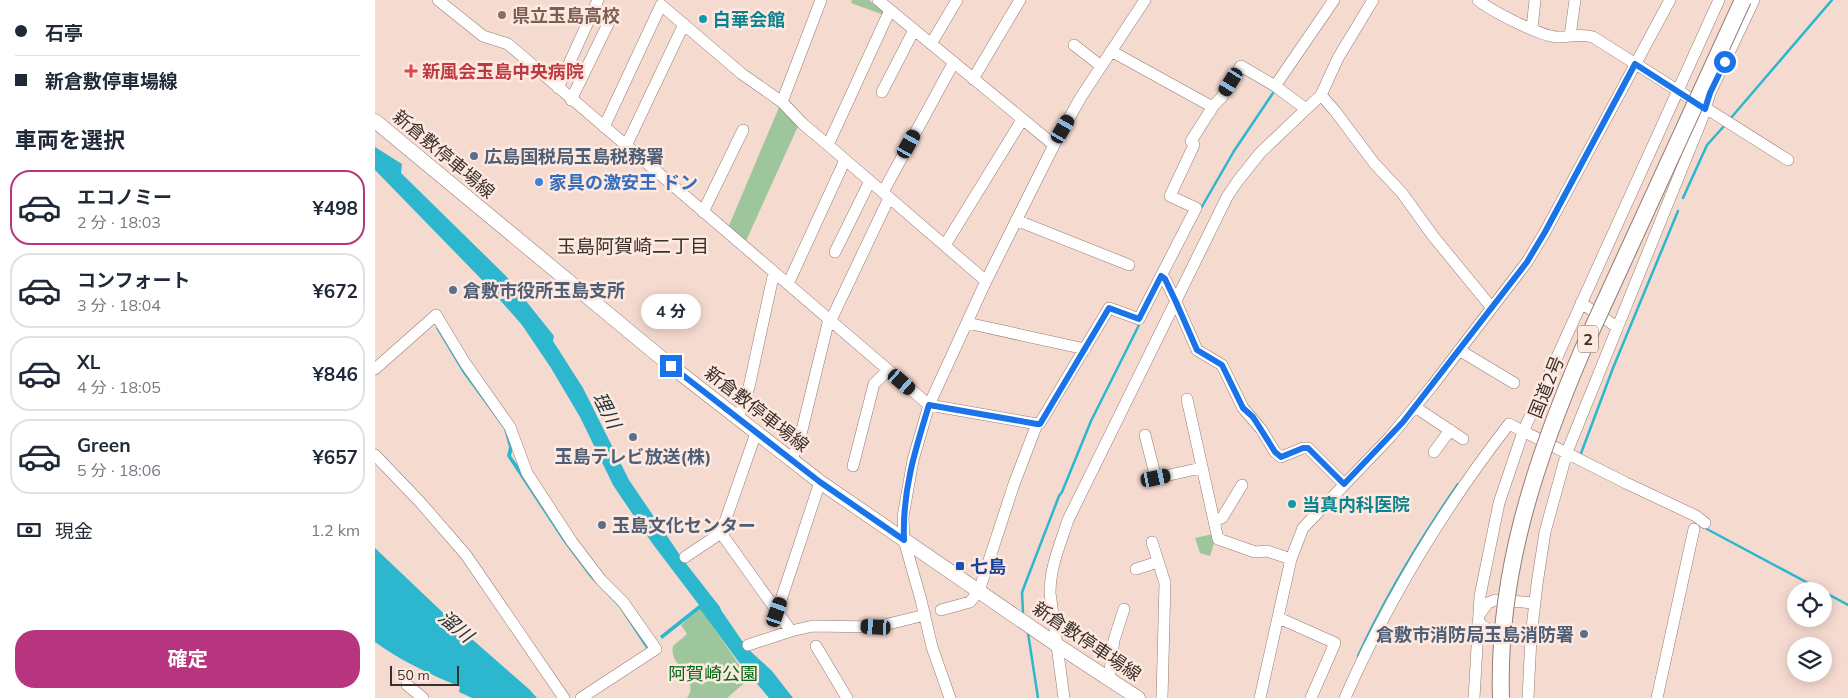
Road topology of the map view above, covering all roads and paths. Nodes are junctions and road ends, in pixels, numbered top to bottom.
1 (438, 0) edge
2 (598, 0) edge
3 (821, 0) edge
4 (878, 0) edge
5 (957, 0) edge
6 (1020, 0) edge
7 (1334, 0) edge
8 (1373, 0) edge
9 (1535, 0) edge
10 (1575, 0) edge
11 (1670, 0) edge
12 (1719, 0) edge
13 (1743, 0) edge
14 (1754, 0) edge
15 (1142, 1) edge
16 (1485, 2) edge
17 (890, 10) junction
18 (608, 24) dead end
19 (684, 24) junction
20 (1532, 28) junction
21 (914, 30) junction
22 (1570, 36) junction
23 (931, 44) junction
24 (1074, 45) dead end
25 (1111, 51) junction
26 (954, 62) junction
27 (1635, 64) junction
28 (1101, 66) junction
29 (973, 79) junction
30 (1275, 86) junction
31 (558, 88) junction
32 (1678, 91) junction
33 (882, 92) dead end
34 (1321, 95) junction
35 (571, 100) junction
36 (782, 102) junction
37 (1214, 105) junction
38 (1306, 109) junction
39 (1705, 109) junction
40 (1022, 120) junction
41 (375, 121) edge
42 (604, 128) junction
43 (743, 130) dead end
44 (1054, 145) junction
45 (626, 146) junction
46 (827, 146) junction
47 (845, 160) junction
48 (1788, 160) dead end
49 (870, 182) junction
50 (886, 195) junction
51 (703, 212) junction
52 (1016, 220) junction
53 (945, 245) junction
54 (835, 252) dead end
55 (1129, 265) dead end
56 (774, 272) junction
57 (1162, 278) junction
58 (986, 281) junction
59 (788, 284) junction
60 (1176, 302) junction
61 (1581, 303) junction
62 (1492, 308) junction
63 (830, 320) junction
64 (967, 324) junction
65 (1617, 327) junction
66 (1085, 349) junction
67 (1459, 350) junction
68 (375, 369) edge
69 (888, 370) junction
70 (1514, 383) dead end
71 (1187, 399) dead end
72 (929, 405) junction
73 (1415, 407) junction
74 (738, 419) junction
75 (1037, 424) junction
76 (1449, 430) junction
77 (1523, 432) junction
78 (756, 433) junction
79 (1145, 435) dead end
80 (1463, 439) dead end
81 (1434, 452) dead end
82 (375, 455) edge
83 (1575, 456) junction
84 (792, 460) junction
85 (853, 466) dead end
86 (1201, 468) junction
87 (820, 482) junction
88 (1344, 484) junction
89 (1242, 485) dead end
90 (1214, 520) junction
91 (1705, 523) dead end
92 (1693, 529) dead end
93 (721, 533) junction
94 (904, 540) junction
95 (1152, 542) dead end
96 (685, 557) dead end
97 (1291, 559) junction
98 (1158, 562) junction
99 (1136, 569) dead end
100 (979, 591) junction
101 (1535, 603) junction
102 (941, 610) dead end
103 (1124, 610) dead end
104 (777, 612) junction
105 (925, 615) junction
106 (1279, 618) junction
107 (1478, 618) junction
108 (791, 631) junction
109 (1531, 637) junction
110 (748, 645) dead end
111 (1057, 645) junction
112 (816, 646) dead end
113 (1109, 679) junction
114 (407, 686) dead end
115 (423, 698) edge
116 (565, 698) edge
117 (581, 698) edge
118 (847, 698) edge
119 (950, 698) edge
120 (1064, 698) edge
121 (1138, 698) edge
122 (1162, 698) edge
123 (1260, 698) edge
124 (1311, 698) edge
125 (1345, 698) edge
126 (1474, 698) edge
127 (1501, 698) edge
128 (1528, 698) edge
129 (1657, 698) edge

1 - 31 street
2 - 31 street
3 - 36 street
4 - 17 street
5 - 23 street
6 - 29 street
7 - 30 street
8 - 34 street
9 - 20 street
10 - 22 street
11 - 27 street
12 - 32 street
13 - 127 highway, 国道2号 / 2, bridge
14 - 39 street
15 - 25 street
16 - 20 street
17 - 21 street
17 - 46 street
18 - 35 street
19 - 36 street
19 - 42 street
19 - 45 street
20 - 22 street
21 - 23 street
21 - 33 street
22 - 27 street
23 - 26 street
24 - 28 street
25 - 28 street
25 - 37 street
26 - 29 street
26 - 50 street
27 - 32 street
27 - 62 street
28 - 44 street
29 - 40 street
30 - 37 street
30 - 38 street
31 - 35 street
32 - 39 street
32 - 61 street
34 - 38 street
34 - 62 street
35 - 42 street
36 - 46 street
37 - 57 street
38 - 60 street
39 - 48 street
39 - 65 street
40 - 44 street
40 - 53 street
41 - 74 main road, 新倉敷停車場線
42 - 45 street
43 - 51 street
44 - 52 street
45 - 51 street
46 - 47 street
47 - 49 street
47 - 59 street
49 - 50 street
49 - 54 street
50 - 53 street
50 - 63 street
51 - 56 street
52 - 55 street
52 - 58 street
53 - 58 street
56 - 59 street
56 - 74 street
57 - 60 street
57 - 66 street
58 - 64 street
59 - 63 street
60 - 88 street
60 - 111 street
61 - 65 street
61 - 77 street
62 - 67 street
63 - 69 street
63 - 84 street
64 - 66 street
64 - 72 street
65 - 83 street
66 - 75 street
67 - 70 street
67 - 73 street
68 - 117 street
69 - 72 street
69 - 85 street
71 - 86 street
72 - 75 street
72 - 94 street
73 - 76 street
73 - 88 street
74 - 78 main road, 新倉敷停車場線
75 - 100 street
76 - 80 street
76 - 81 street
77 - 83 street
77 - 107 street
77 - 125 street
78 - 84 main road, 新倉敷停車場線
78 - 93 street
79 - 86 street
82 - 116 street
83 - 91 street
83 - 101 street
84 - 87 main road, 新倉敷停車場線
86 - 90 street
87 - 94 main road, 新倉敷停車場線
87 - 104 street
88 - 97 street
89 - 90 street
90 - 97 street
92 - 129 street
93 - 96 street
93 - 104 street
94 - 100 main road, 新倉敷停車場線
94 - 105 street
95 - 98 street
97 - 106 street
98 - 99 street
98 - 122 street
100 - 102 street
100 - 111 main road, 新倉敷停車場線
101 - 107 street
101 - 109 street
103 - 113 street
104 - 108 street
105 - 108 street
105 - 119 street
106 - 123 street
106 - 124 street
107 - 109 street
107 - 126 street
108 - 110 street
109 - 128 street
111 - 113 main road, 新倉敷停車場線
111 - 120 street
112 - 118 street
113 - 121 main road, 新倉敷停車場線
114 - 115 street

